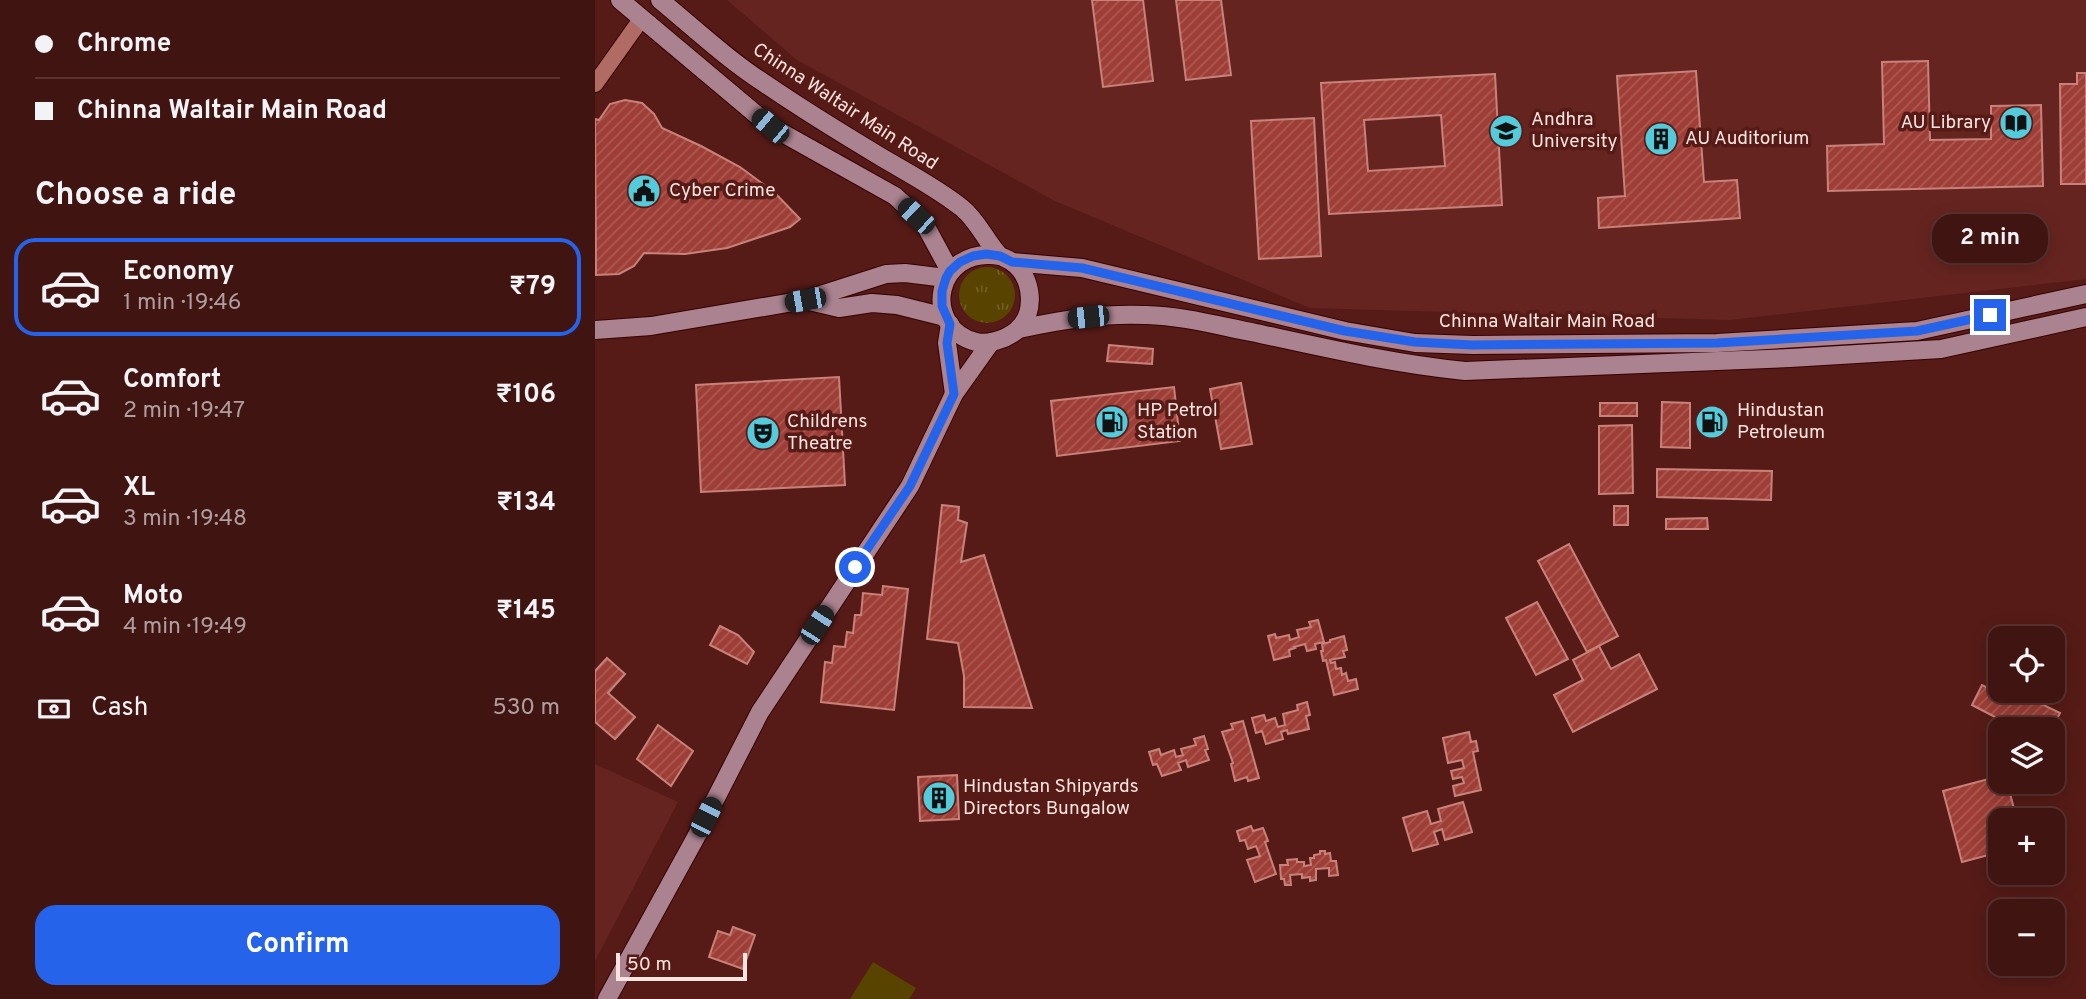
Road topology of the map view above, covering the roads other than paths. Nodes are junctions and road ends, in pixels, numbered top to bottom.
1 (620, 0) edge
2 (660, 0) edge
3 (642, 18) junction
4 (595, 84) edge
5 (1006, 259) junction
6 (948, 274) junction
7 (2086, 294) edge
8 (805, 300) junction
9 (2086, 317) edge
10 (947, 320) junction
11 (1019, 328) junction
12 (595, 330) edge
13 (992, 342) junction
14 (954, 394) junction
15 (607, 999) edge

1 - 3 street
2 - 5 street, Chinna Waltair Main Road
3 - 4 street
3 - 6 street
5 - 6 street
5 - 7 street, Chinna Waltair Main Road
5 - 11 street
6 - 8 street
6 - 10 street
8 - 10 street
8 - 12 street
9 - 11 street
10 - 13 street
10 - 14 street
11 - 13 street
13 - 14 street
14 - 15 street

